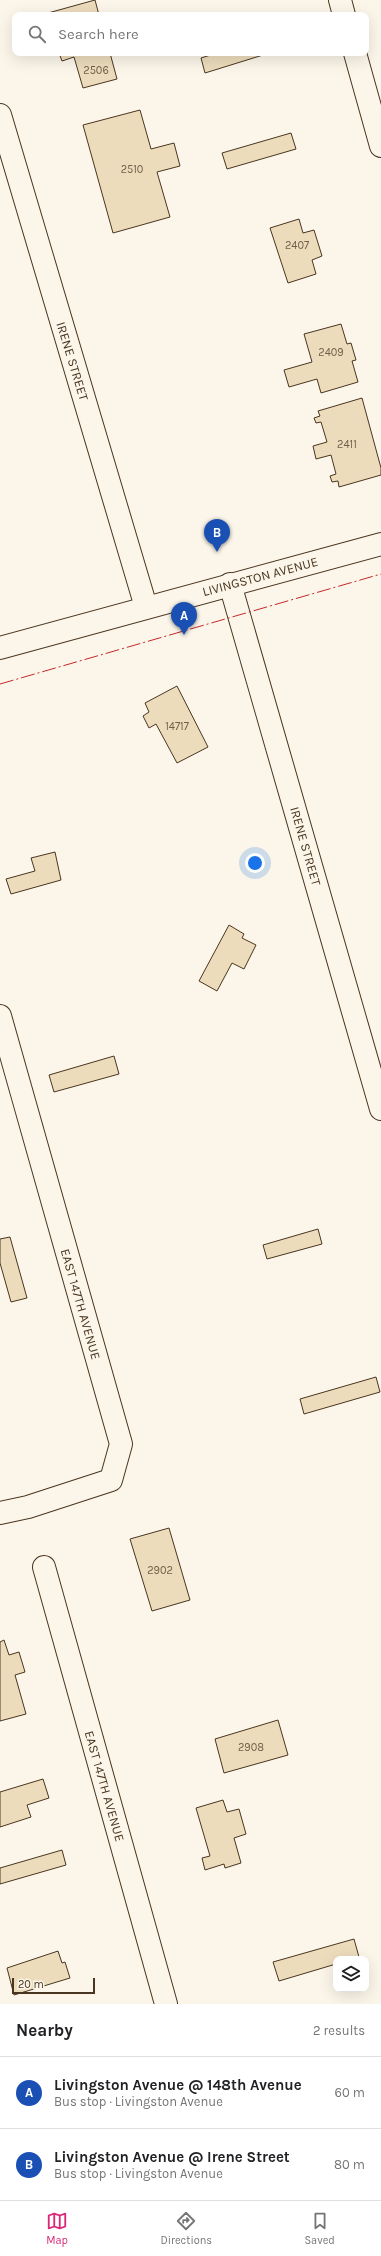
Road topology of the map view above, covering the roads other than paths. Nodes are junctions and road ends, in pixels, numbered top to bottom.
1 (340, 0) edge
2 (343, 12) edge
3 (356, 56) edge
4 (0, 115) edge
5 (381, 146) edge
6 (381, 544) edge
7 (230, 584) junction
8 (146, 607) junction
9 (0, 648) edge
10 (0, 1016) edge
11 (381, 1109) edge
12 (0, 1512) edge
13 (44, 1567) dead end
14 (166, 2004) edge

1 - 2 street
3 - 5 street
4 - 8 street, IRENE STREET
6 - 7 street, LIVINGSTON AVENUE
7 - 8 street, LIVINGSTON AVENUE
7 - 11 street, IRENE STREET
8 - 9 street, LIVINGSTON AVENUE
10 - 12 street, EAST 147TH AVENUE
13 - 14 street, EAST 147TH AVENUE

